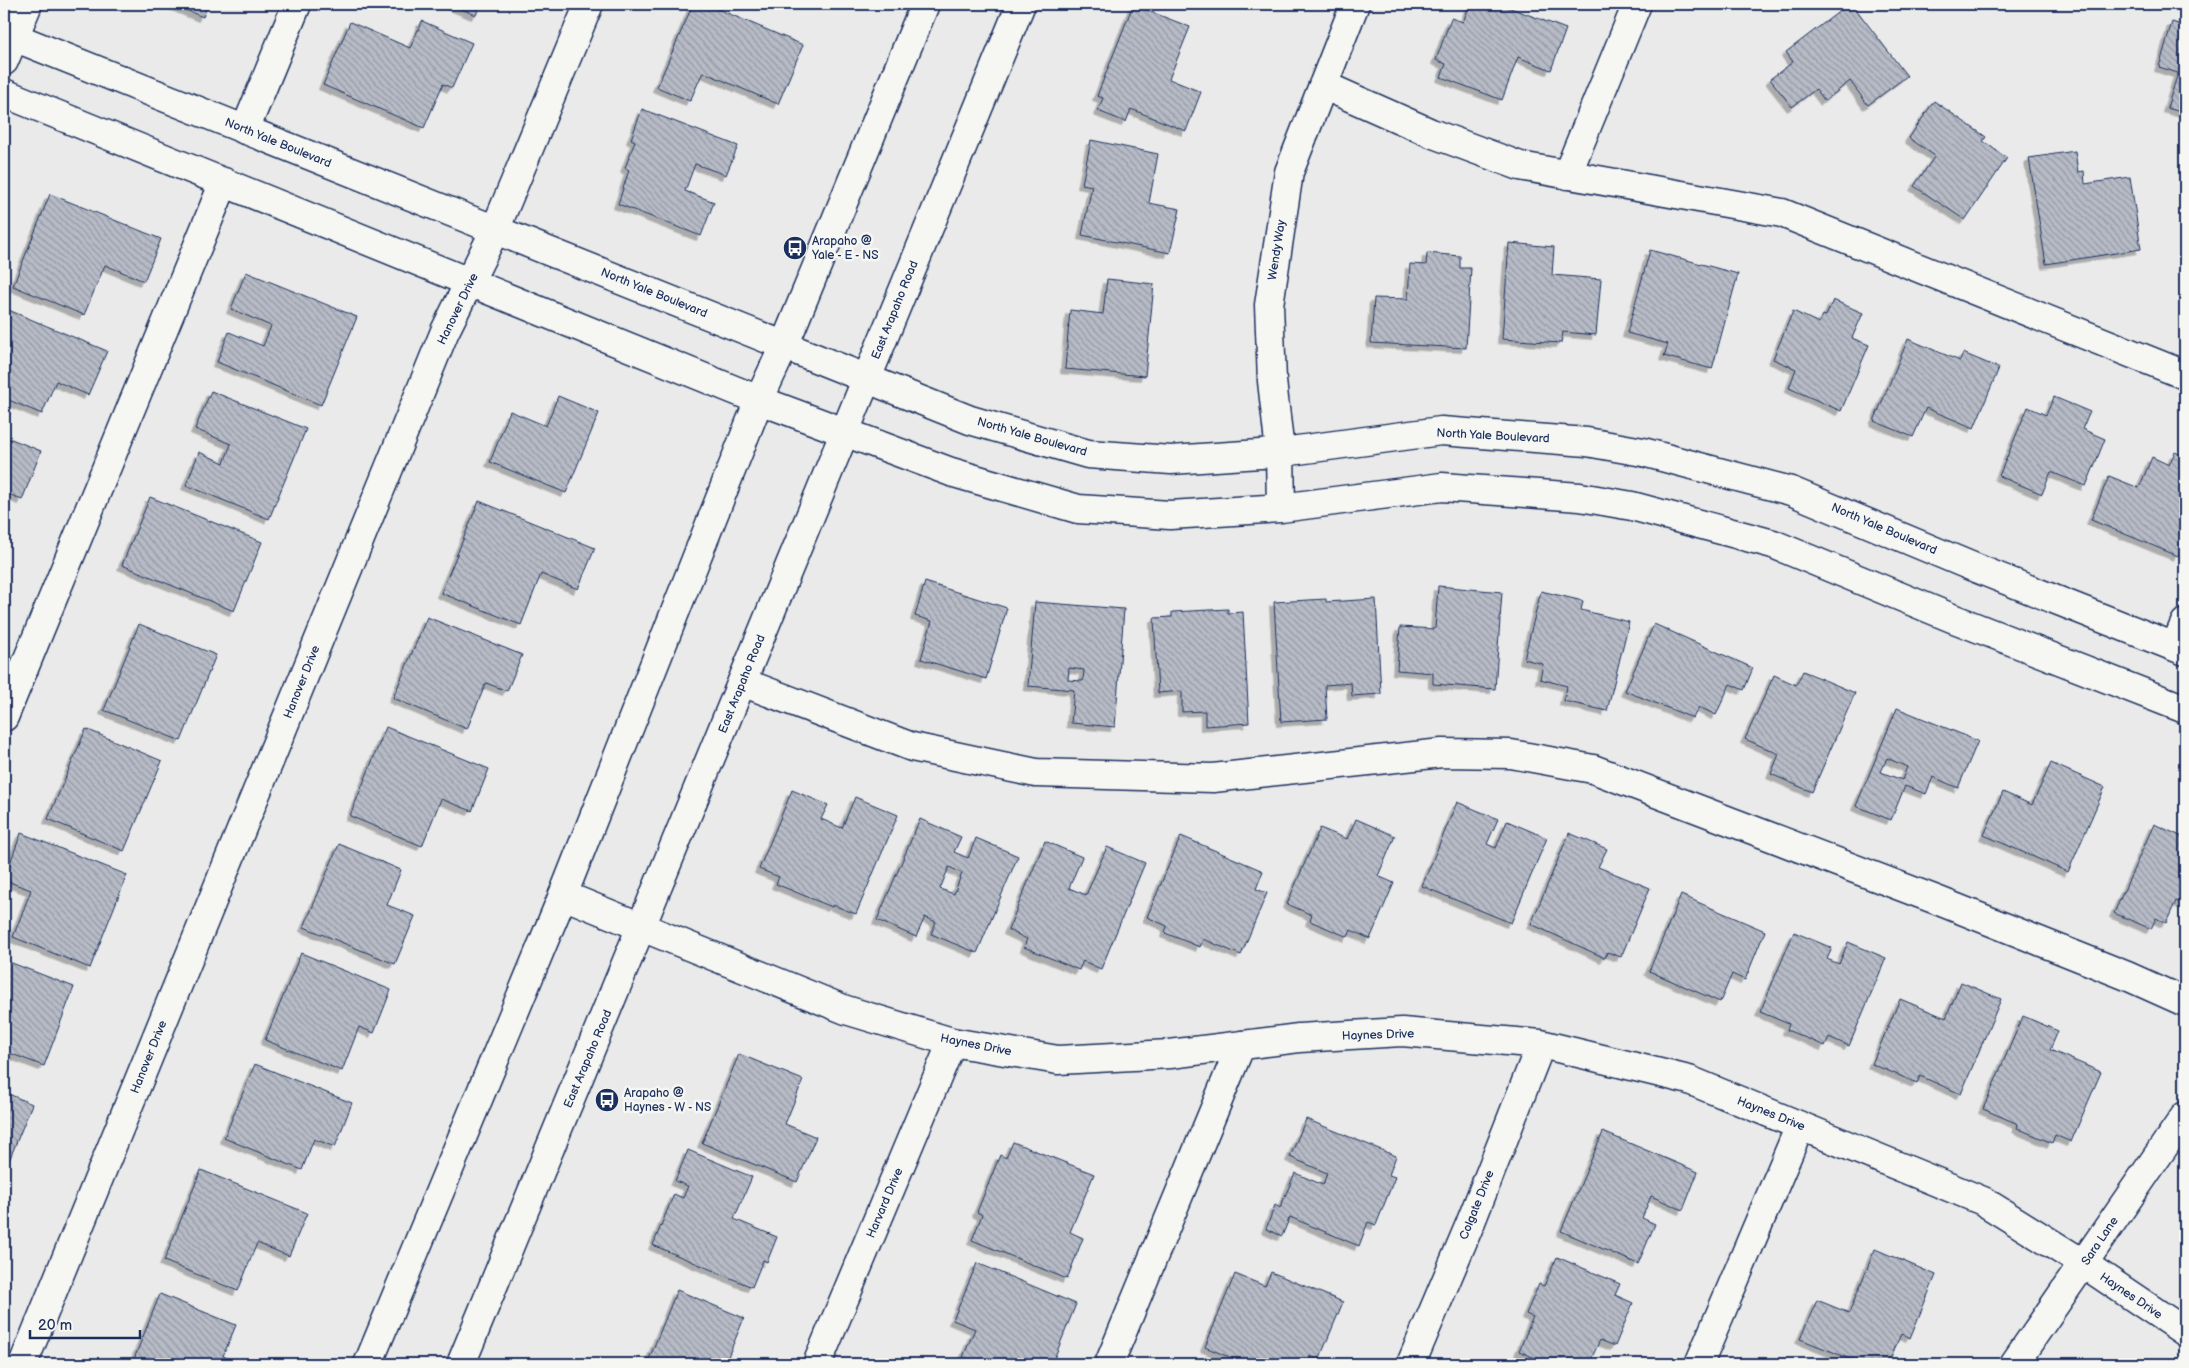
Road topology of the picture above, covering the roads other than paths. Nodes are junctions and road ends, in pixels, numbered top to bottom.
1 (28, 4) edge
2 (297, 4) edge
3 (589, 4) edge
4 (925, 4) edge
5 (1021, 4) edge
6 (1355, 4) edge
7 (1637, 4) edge
8 (7, 44) edge
9 (1323, 85) junction
10 (4, 93) edge
11 (245, 130) junction
12 (1567, 174) junction
13 (224, 182) junction
14 (495, 230) junction
15 (471, 282) junction
16 (784, 346) junction
17 (2185, 374) edge
18 (867, 378) junction
19 (759, 400) junction
20 (844, 432) junction
21 (1280, 452) junction
22 (1281, 508) junction
23 (2182, 640) edge
24 (742, 682) junction
25 (2185, 709) edge
26 (4, 717) edge
27 (563, 895) junction
28 (643, 928) junction
29 (2185, 1002) edge
30 (952, 1042) junction
31 (1541, 1044) junction
32 (1241, 1046) junction
33 (2185, 1116) edge
34 (1800, 1126) junction
35 (2084, 1264) junction
36 (2185, 1332) edge
37 (23, 1364) edge
38 (368, 1364) edge
39 (461, 1364) edge
40 (817, 1364) edge
41 (1109, 1364) edge
42 (1411, 1364) edge
43 (1699, 1364) edge
44 (2014, 1364) edge

1 - 8 street
2 - 11 street
3 - 14 street, Hanover Drive
4 - 16 street
5 - 18 street, East Arapaho Road
6 - 9 street, Wendy Way
7 - 12 street
8 - 11 street, North Yale Boulevard
9 - 12 street
9 - 21 street, Wendy Way
10 - 13 street
11 - 14 street, North Yale Boulevard
12 - 17 street
13 - 15 street
13 - 26 street
14 - 15 street, Hanover Drive
14 - 16 street, North Yale Boulevard
15 - 19 street
15 - 37 street, Hanover Drive
16 - 18 street, North Yale Boulevard
16 - 19 street
18 - 20 street, East Arapaho Road
18 - 21 street, North Yale Boulevard
19 - 20 street
19 - 27 street
20 - 22 street
20 - 24 street, East Arapaho Road
21 - 22 street, Wendy Way
21 - 23 street, North Yale Boulevard
22 - 25 street
24 - 28 street, East Arapaho Road
24 - 29 street
27 - 28 street, Haynes Drive
27 - 38 street
28 - 30 street, Haynes Drive
28 - 39 street, East Arapaho Road
30 - 32 street, Haynes Drive
30 - 40 street, Harvard Drive
31 - 32 street, Haynes Drive
31 - 34 street, Haynes Drive
31 - 42 street, Colgate Drive
32 - 41 street
33 - 35 street, Sara Lane
34 - 35 street, Haynes Drive
34 - 43 street
35 - 36 street, Haynes Drive
35 - 44 street, Sara Lane

